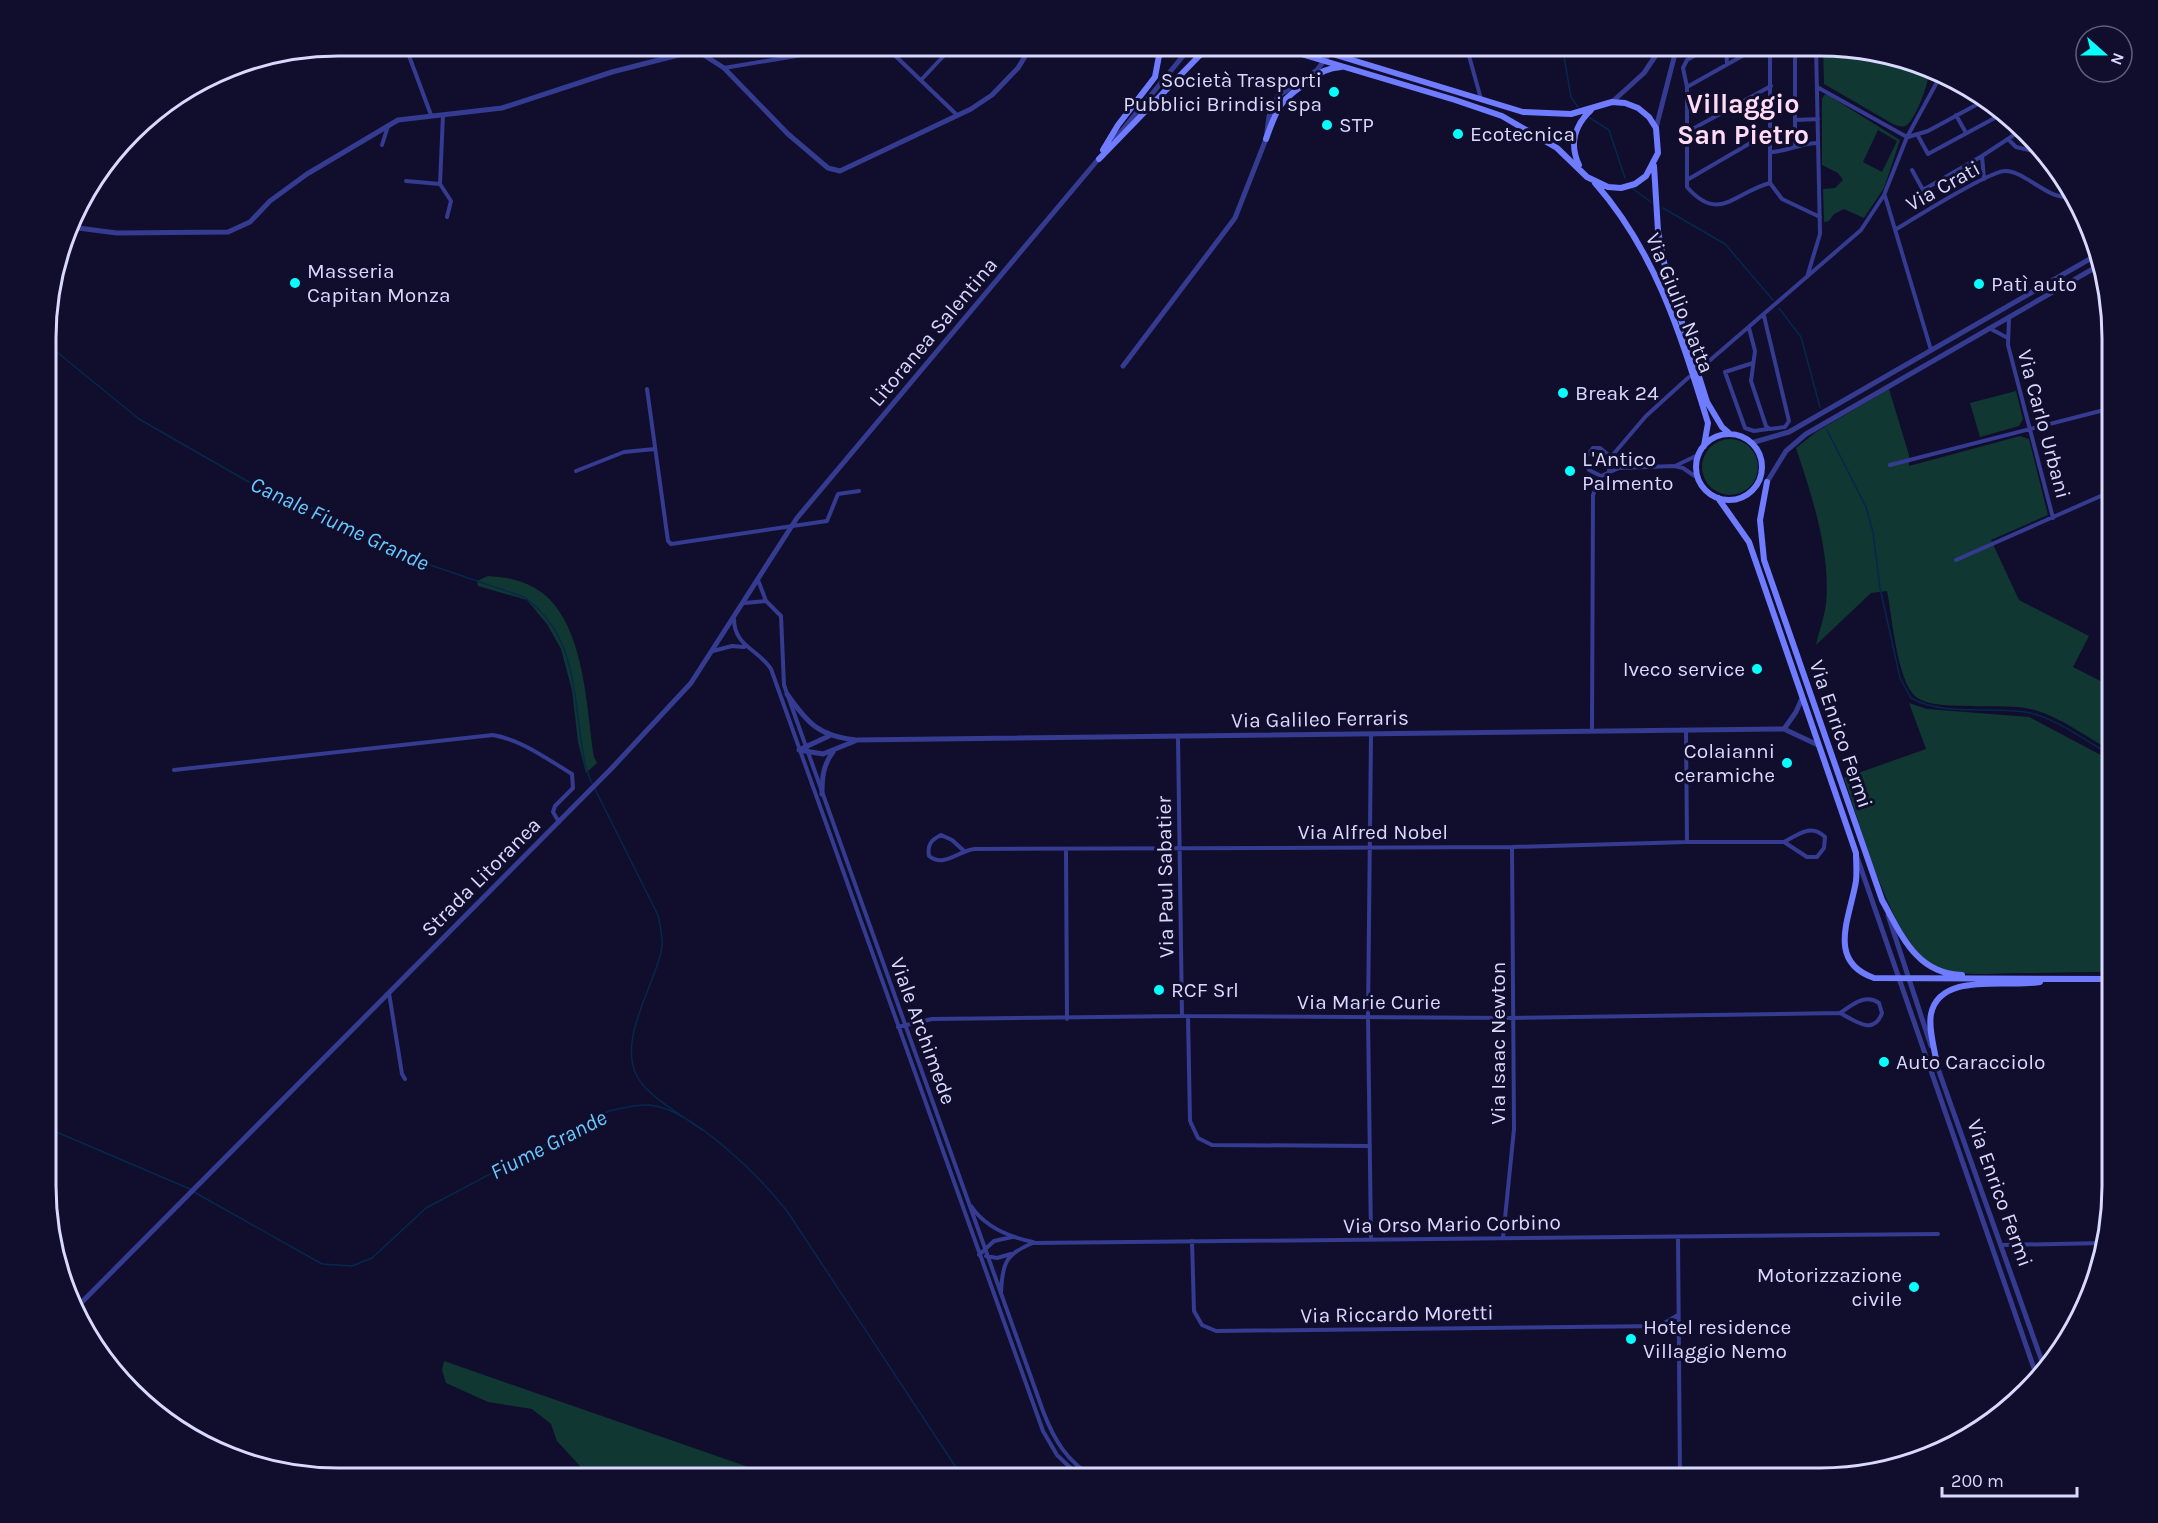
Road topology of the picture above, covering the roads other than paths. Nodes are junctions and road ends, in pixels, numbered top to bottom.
1 (409, 56) edge
2 (673, 56) edge
3 (705, 56) edge
4 (796, 56) edge
5 (896, 56) edge
6 (944, 56) edge
7 (1024, 56) edge
8 (1160, 56) edge
9 (1183, 56) edge
10 (1199, 56) edge
11 (1306, 56) edge
12 (1308, 56) edge
13 (1329, 56) edge
14 (1338, 56) edge
15 (1345, 56) edge
16 (1469, 56) edge
17 (1655, 56) edge
18 (1674, 56) edge
19 (1695, 56) edge
20 (1727, 56) edge
21 (1742, 56) edge
22 (1770, 56) edge
23 (1795, 56) edge
24 (1816, 56) edge
25 (1354, 61) junction
26 (1727, 64) junction
27 (1347, 67) junction
28 (724, 68) junction
29 (1319, 71) junction
30 (921, 80) junction
31 (1937, 81) edge
32 (1771, 86) junction
33 (1687, 87) junction
34 (1817, 87) junction
35 (1481, 100) junction
36 (1612, 102) junction
37 (1978, 104) edge
38 (1592, 110) junction
39 (443, 114) junction
40 (431, 115) junction
41 (957, 115) junction
42 (1956, 116) junction
43 (1996, 117) edge
44 (1818, 119) junction
45 (1796, 120) junction
46 (388, 126) junction
47 (1656, 128) junction
48 (1772, 131) junction
49 (1687, 132) junction
50 (1966, 133) junction
51 (1917, 134) junction
52 (2015, 134) edge
53 (1907, 137) junction
54 (1266, 139) joint
55 (2008, 139) junction
56 (1818, 143) junction
57 (382, 145) dead end
58 (1795, 147) junction
59 (2031, 151) edge
60 (1772, 152) junction
61 (1982, 156) junction
62 (1099, 159) junction
63 (1654, 165) junction
64 (1581, 170) junction
65 (1912, 170) dead end
66 (1984, 179) junction
67 (1687, 180) junction
68 (406, 181) dead end
69 (1595, 183) junction
70 (1770, 183) junction
71 (440, 184) junction
72 (1884, 195) junction
73 (2065, 196) edge
74 (447, 217) dead end
75 (1820, 217) junction
76 (78, 228) edge
77 (1895, 230) junction
78 (2091, 259) edge
79 (2094, 268) edge
80 (1806, 279) junction
81 (1764, 315) junction
82 (2009, 316) junction
83 (1749, 328) junction
84 (1989, 328) junction
85 (2006, 338) junction
86 (1930, 350) junction
87 (1753, 363) junction
88 (1123, 366) dead end
89 (1701, 368) dead end
90 (1689, 377) dead end
91 (647, 389) dead end
92 (2102, 410) edge
93 (1768, 429) junction
94 (2028, 429) junction
95 (1730, 434) junction
96 (1751, 443) junction
97 (1704, 446) junction
98 (655, 448) junction
99 (1700, 453) junction
100 (1611, 457) junction
101 (1890, 465) dead end
102 (1674, 466) junction
103 (1609, 470) junction
104 (1761, 470) junction
105 (576, 471) dead end
106 (1601, 476) junction
107 (1699, 479) junction
108 (1767, 482) junction
109 (1754, 488) junction
110 (859, 491) dead end
111 (2102, 496) edge
112 (1718, 498) junction
113 (2053, 518) junction
114 (792, 525) junction
115 (1956, 560) dead end
116 (758, 579) junction
117 (766, 601) junction
118 (744, 603) junction
119 (734, 618) junction
120 (746, 647) junction
121 (713, 651) junction
122 (787, 694) junction
123 (1802, 698) junction
124 (1686, 729) junction
125 (1784, 729) junction
126 (1592, 730) junction
127 (1371, 735) junction
128 (829, 736) junction
129 (1178, 737) junction
130 (856, 740) junction
131 (1818, 746) junction
132 (806, 749) junction
133 (799, 750) junction
134 (834, 750) junction
135 (174, 770) dead end
136 (822, 794) junction
137 (559, 822) junction
138 (1687, 842) junction
139 (1784, 842) junction
140 (1180, 847) junction
141 (1512, 847) junction
142 (1370, 848) junction
143 (963, 850) junction
144 (1066, 851) junction
145 (1856, 853) junction
146 (1882, 900) junction
147 (2102, 979) edge
148 (2055, 980) junction
149 (389, 993) junction
150 (1840, 1014) junction
151 (1182, 1016) junction
152 (1188, 1016) junction
153 (1368, 1016) junction
154 (1512, 1018) junction
155 (1066, 1019) junction
156 (906, 1025) junction
157 (898, 1027) junction
158 (1937, 1065) junction
159 (405, 1079) dead end
160 (1370, 1146) junction
161 (966, 1197) junction
162 (1938, 1234) dead end
163 (1012, 1236) junction
164 (1678, 1237) junction
165 (1503, 1238) junction
166 (1371, 1240) junction
167 (1192, 1241) junction
168 (1033, 1243) junction
169 (2096, 1244) edge
170 (2001, 1245) junction
171 (985, 1249) junction
172 (1011, 1254) junction
173 (980, 1255) junction
174 (987, 1256) junction
175 (1001, 1294) junction
176 (81, 1302) edge
177 (1678, 1314) junction
178 (1660, 1326) junction
179 (1678, 1335) junction
180 (2041, 1360) edge
181 (2034, 1369) edge
182 (1071, 1468) edge
183 (1081, 1468) edge
184 (1680, 1468) edge

1 - 40 street
2 - 39 street
3 - 28 street
4 - 28 street
5 - 30 street
6 - 30 street
7 - 41 street
8 - 62 main road
9 - 62 street
10 - 62 main road
11 - 29 main road
12 - 27 main road
13 - 29 street
14 - 25 main road
15 - 25 main road
16 - 35 street
17 - 36 street
18 - 47 street
19 - 33 street
20 - 26 street
21 - 26 street
22 - 32 street
23 - 45 street
24 - 34 street
25 - 35 main road
26 - 33 street
27 - 29 main road
27 - 64 main road
28 - 41 street
29 - 54 main road
30 - 41 street
31 - 53 street
32 - 48 street
32 - 49 street
33 - 49 street
34 - 44 street
34 - 53 street
35 - 38 main road
36 - 38 main road
36 - 47 main road
37 - 42 street
38 - 64 main road
39 - 40 street
39 - 71 street
40 - 46 street
42 - 50 street
42 - 51 street
43 - 50 street
44 - 45 street
44 - 56 street
45 - 58 street
46 - 57 street
46 - 76 street
47 - 63 main road
48 - 60 street
48 - 67 street
49 - 67 street
50 - 51 street
51 - 53 street
52 - 55 street
53 - 72 street
54 - 88 street
55 - 59 street
55 - 61 street
56 - 58 street
56 - 75 street
58 - 60 street
60 - 70 street
61 - 65 street
61 - 66 street
62 - 114 street, Litoranea Salentina
63 - 69 main road
63 - 95 main road, Via Giulio Natta
64 - 69 main road
66 - 73 street, Via Crati
66 - 77 street, Via Crati
67 - 70 street
68 - 71 street
69 - 97 main road, Via Giulio Natta
70 - 75 street
71 - 74 street
72 - 77 street
72 - 80 street
75 - 80 street
77 - 86 street
78 - 86 street
79 - 82 street, Via Enrico Fermi
80 - 81 street
81 - 83 street
81 - 93 street
82 - 84 street, Via Enrico Fermi
82 - 85 street, Via Carlo Urbani
83 - 87 street
83 - 89 street
84 - 85 street, Via Carlo Urbani
84 - 108 street, Via Enrico Fermi
85 - 94 street, Via Carlo Urbani
86 - 96 street
87 - 93 street
87 - 93 street
90 - 100 street
91 - 98 street
92 - 94 street
94 - 101 street
94 - 113 street, Via Carlo Urbani
95 - 96 main road
95 - 97 main road
96 - 104 main road
97 - 99 main road
98 - 105 street
98 - 114 street
99 - 102 street
99 - 107 main road
100 - 103 street
100 - 106 street
102 - 103 street
102 - 107 street
103 - 106 street
104 - 108 main road
104 - 109 main road
106 - 126 street
107 - 112 main road
108 - 109 main road
108 - 146 main road, Via Enrico Fermi
109 - 112 main road
110 - 114 street
111 - 113 street
112 - 123 main road, Via Enrico Fermi
113 - 115 street
114 - 116 street, Strada Litoranea
116 - 117 street, Viale Archimede
116 - 118 street, Strada Litoranea
117 - 118 street
117 - 122 street, Viale Archimede
118 - 119 street, Strada Litoranea
119 - 120 street, Viale Archimede
119 - 121 street, Strada Litoranea
120 - 121 street
120 - 133 street, Viale Archimede
121 - 137 street, Strada Litoranea
122 - 128 street, Via Galileo Ferraris
122 - 132 street, Viale Archimede
123 - 125 street
123 - 131 main road, Via Enrico Fermi
124 - 125 street, Via Galileo Ferraris
124 - 126 street, Via Galileo Ferraris
124 - 138 street
125 - 131 street
126 - 127 street, Via Galileo Ferraris
127 - 129 street, Via Galileo Ferraris
127 - 142 street
128 - 130 street, Via Galileo Ferraris
128 - 132 street
129 - 130 street, Via Galileo Ferraris
129 - 140 street, Via Paul Sabatier
130 - 134 street, Via Galileo Ferraris
131 - 145 main road, Via Enrico Fermi
132 - 133 street, Via Galileo Ferraris
132 - 134 street, Via Galileo Ferraris
132 - 136 street, Viale Archimede
133 - 157 street, Viale Archimede
134 - 136 street
135 - 137 street
136 - 156 street, Viale Archimede
137 - 149 street, Strada Litoranea
138 - 139 street, Via Alfred Nobel
138 - 141 street, Via Alfred Nobel
139 - 139 street, Via Alfred Nobel
140 - 142 street, Via Alfred Nobel
140 - 144 street, Via Alfred Nobel
140 - 151 street, Via Paul Sabatier
141 - 142 street, Via Alfred Nobel
141 - 154 street, Via Isaac Newton
142 - 153 street
143 - 143 street, Via Alfred Nobel
143 - 144 street, Via Alfred Nobel
144 - 155 street
145 - 148 main road
145 - 181 street, Via Enrico Fermi
146 - 148 main road
146 - 158 street, Via Enrico Fermi
147 - 148 main road
148 - 158 main road
149 - 159 street
149 - 176 street, Strada Litoranea
150 - 150 street, Via Marie Curie
150 - 154 street, Via Marie Curie
151 - 152 street, Via Marie Curie
151 - 155 street, Via Marie Curie
152 - 153 street, Via Marie Curie
152 - 160 street
153 - 154 street, Via Marie Curie
153 - 160 street
154 - 165 street, Via Isaac Newton
155 - 156 street, Via Marie Curie
156 - 157 street, Via Marie Curie
156 - 161 street, Viale Archimede
157 - 173 street, Viale Archimede
158 - 170 street, Via Enrico Fermi
160 - 166 street
161 - 163 street
161 - 171 street, Viale Archimede
162 - 164 street, Via Orso Mario Corbino
163 - 168 street
163 - 171 street
164 - 165 street, Via Orso Mario Corbino
164 - 177 street
165 - 166 street, Via Orso Mario Corbino
166 - 167 street, Via Orso Mario Corbino
167 - 168 street, Via Orso Mario Corbino
167 - 178 street, Via Riccardo Moretti
168 - 172 street, Via Orso Mario Corbino
169 - 170 street
170 - 180 street, Via Enrico Fermi
171 - 173 street
171 - 174 street, Viale Archimede
172 - 174 street
172 - 175 street
173 - 174 street
173 - 182 street, Viale Archimede
174 - 175 street, Viale Archimede
175 - 183 street, Viale Archimede
177 - 178 street
177 - 179 street
178 - 179 street, Via Riccardo Moretti
179 - 184 street

